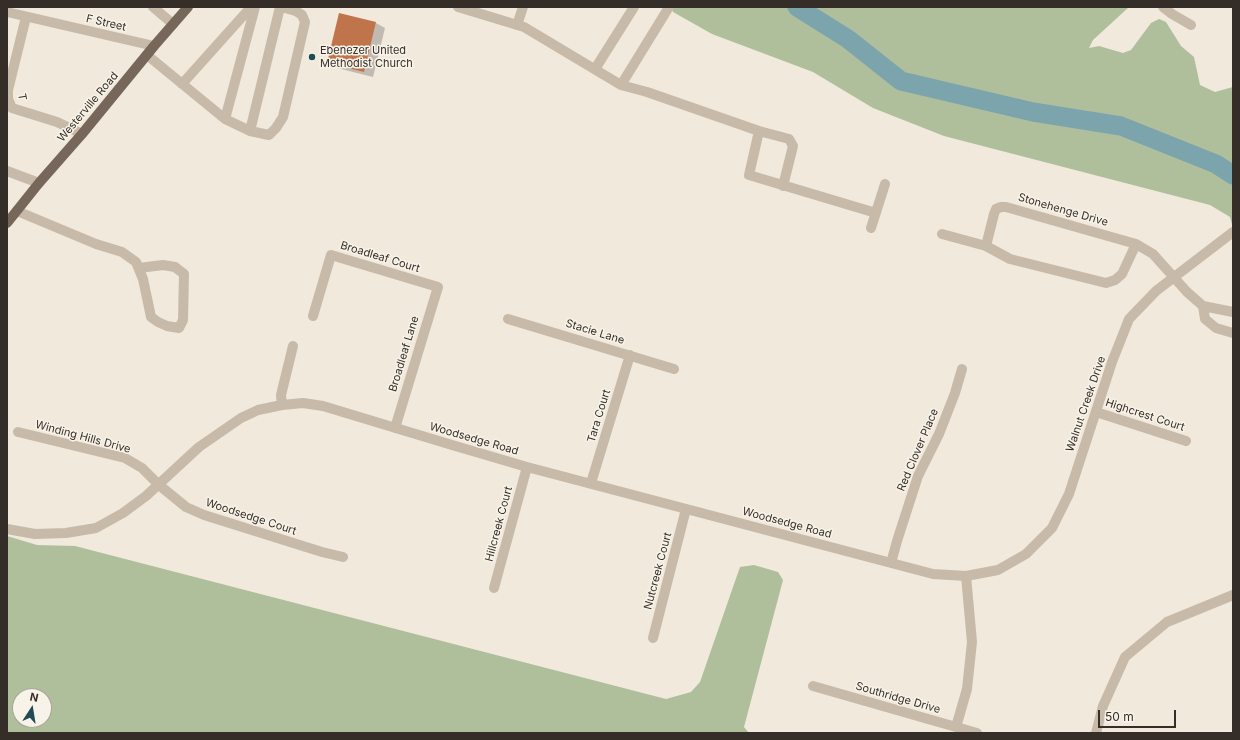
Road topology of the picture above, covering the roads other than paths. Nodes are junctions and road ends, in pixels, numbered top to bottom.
1 (153, 7) edge
2 (188, 7) edge
3 (251, 7) edge
4 (255, 7) edge
5 (281, 7) edge
6 (458, 7) edge
7 (523, 7) edge
8 (634, 7) edge
9 (669, 7) edge
10 (1163, 7) edge
11 (7, 12) edge
12 (26, 17) junction
13 (173, 24) junction
14 (517, 25) junction
15 (1191, 25) dead end
16 (154, 46) junction
17 (146, 55) junction
18 (595, 70) junction
19 (10, 71) edge
20 (182, 84) junction
21 (621, 85) junction
22 (225, 119) junction
23 (250, 131) junction
24 (759, 131) junction
25 (82, 134) junction
26 (7, 171) edge
27 (39, 183) junction
28 (885, 184) dead end
29 (784, 186) junction
30 (17, 211) junction
31 (876, 213) junction
32 (7, 223) edge
33 (871, 228) dead end
34 (1233, 232) edge
35 (942, 234) dead end
36 (1136, 244) junction
37 (986, 246) junction
38 (139, 268) junction
39 (1174, 276) junction
40 (438, 287) joint
41 (1203, 306) junction
42 (1233, 312) edge
43 (313, 316) dead end
44 (508, 318) dead end
45 (1233, 333) edge
46 (293, 346) dead end
47 (630, 356) junction
48 (674, 369) dead end
49 (962, 369) dead end
50 (282, 405) junction
51 (1096, 412) junction
52 (395, 428) junction
53 (18, 432) dead end
54 (1186, 441) dead end
55 (527, 467) junction
56 (590, 484) junction
57 (159, 485) junction
58 (686, 510) junction
59 (7, 529) edge
60 (343, 557) dead end
61 (891, 563) junction
62 (966, 576) junction
63 (494, 588) dead end
64 (1233, 595) edge
65 (653, 638) dead end
66 (813, 686) dead end
67 (956, 727) junction
68 (977, 733) edge
69 (1096, 733) edge

1 - 13 street
2 - 13 main road, Westerville Road
3 - 20 street
4 - 22 street
5 - 23 street
5 - 23 street
6 - 14 street
7 - 14 street
8 - 18 street
9 - 21 street
10 - 15 street
11 - 12 street, F Street
12 - 16 street, F Street
12 - 19 street, T
13 - 16 main road, Westerville Road
14 - 18 street
16 - 17 main road, Westerville Road
17 - 20 street
17 - 25 main road, Westerville Road
18 - 21 street
19 - 25 street, T
20 - 22 street
21 - 24 street
22 - 23 street
24 - 29 street
24 - 29 street
25 - 27 main road, Westerville Road
26 - 27 street
27 - 30 main road, Westerville Road
28 - 31 street
29 - 31 street
30 - 32 main road, Westerville Road
30 - 38 street
31 - 33 street
34 - 39 street, Walnut Creek Drive
35 - 37 street
36 - 37 street
36 - 37 street, Stonehenge Drive
36 - 39 street, Stonehenge Drive
38 - 38 street
39 - 41 street, Stonehenge Drive
39 - 51 street, Walnut Creek Drive
40 - 43 street, Broadleaf Court
40 - 52 street, Broadleaf Lane
41 - 42 street, Stonehenge Drive
41 - 45 street
44 - 47 street, Stacie Lane
46 - 50 street
47 - 48 street, Stacie Lane
47 - 56 street, Tara Court
49 - 61 street, Red Clover Place
50 - 52 street, Woodsedge Road
50 - 57 street, Woodsedge Road
51 - 54 street, Highcrest Court
51 - 62 street, Walnut Creek Drive
52 - 55 street, Woodsedge Road
53 - 57 street, Winding Hills Drive
55 - 56 street, Woodsedge Road
55 - 63 street, Hillcreek Court
56 - 58 street, Woodsedge Road
57 - 59 street, Woodsedge Road
57 - 60 street, Woodsedge Court
58 - 61 street, Woodsedge Road
58 - 65 street, Nutcreek Court
61 - 62 street, Woodsedge Road
62 - 67 street
64 - 69 street
66 - 67 street, Southridge Drive
67 - 68 street, Southridge Drive

